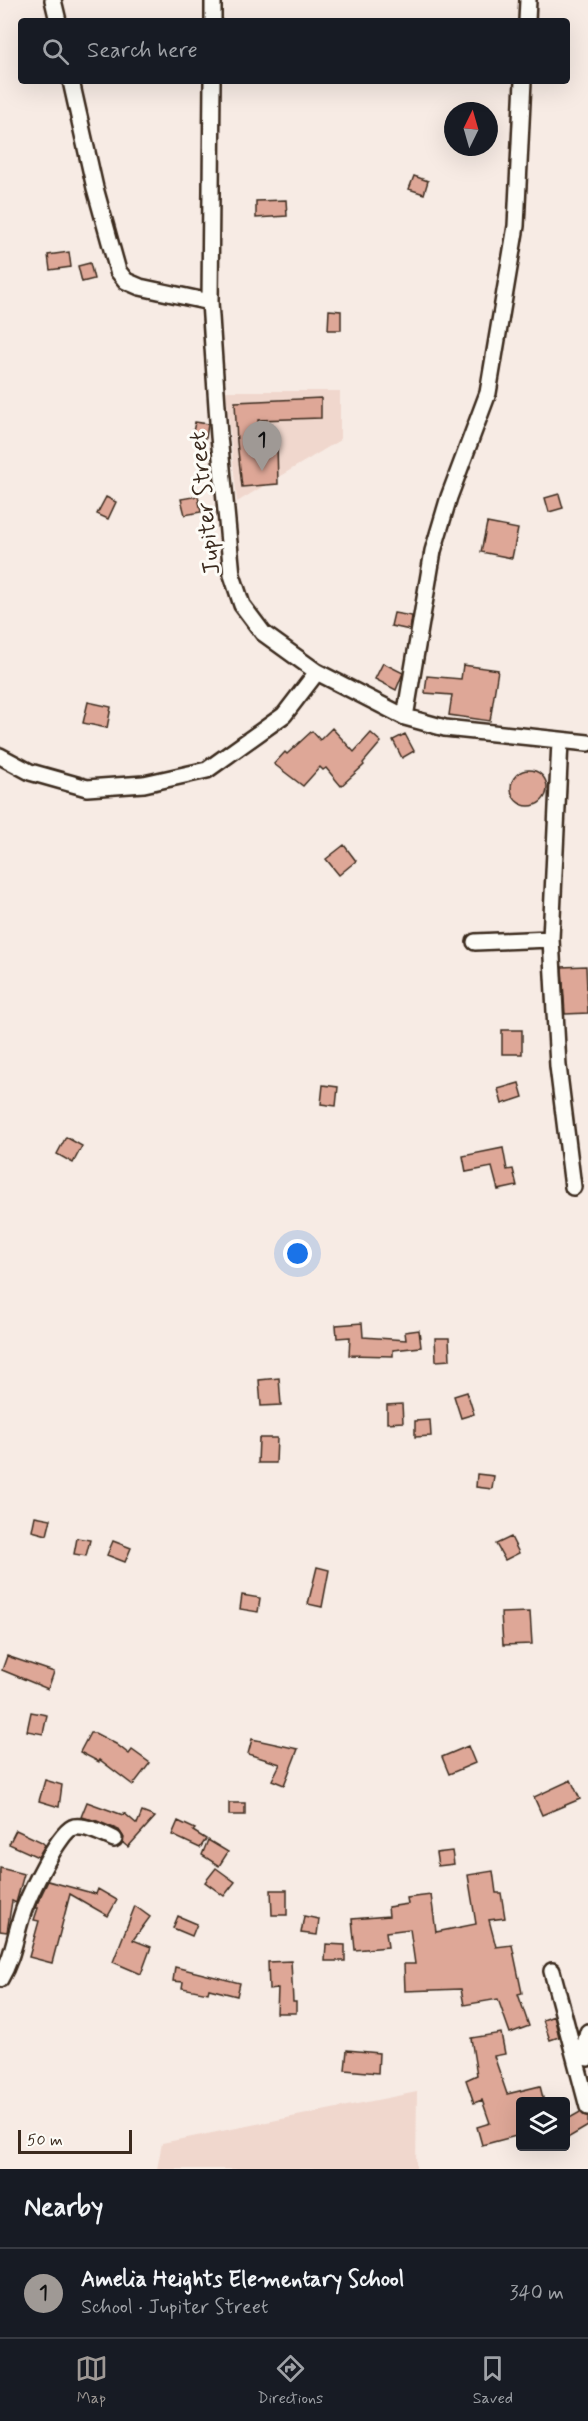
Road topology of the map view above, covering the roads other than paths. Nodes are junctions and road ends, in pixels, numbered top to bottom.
1 (53, 0) edge
2 (213, 0) edge
3 (528, 0) edge
4 (57, 18) edge
5 (213, 18) edge
6 (527, 18) edge
7 (72, 84) edge
8 (212, 84) edge
9 (524, 84) edge
10 (210, 302) junction
11 (317, 672) junction
12 (405, 717) junction
13 (560, 741) junction
14 (588, 743) edge
15 (0, 756) edge
16 (551, 939) junction
17 (475, 942) dead end
18 (573, 1187) dead end
19 (114, 1839) dead end
20 (552, 1971) dead end
21 (0, 1979) edge
22 (588, 2032) edge
23 (588, 2058) edge
24 (588, 2107) edge

1 - 4 street
2 - 5 street
3 - 6 street
7 - 10 street
8 - 10 street, Jupiter Street
9 - 12 street
10 - 11 street, Jupiter Street
11 - 12 street, Jupiter Street
11 - 15 street
12 - 13 street, Jupiter Street
13 - 14 street, Jupiter Street
13 - 16 street
16 - 17 street
16 - 18 street
19 - 21 street
20 - 24 street
22 - 23 street

